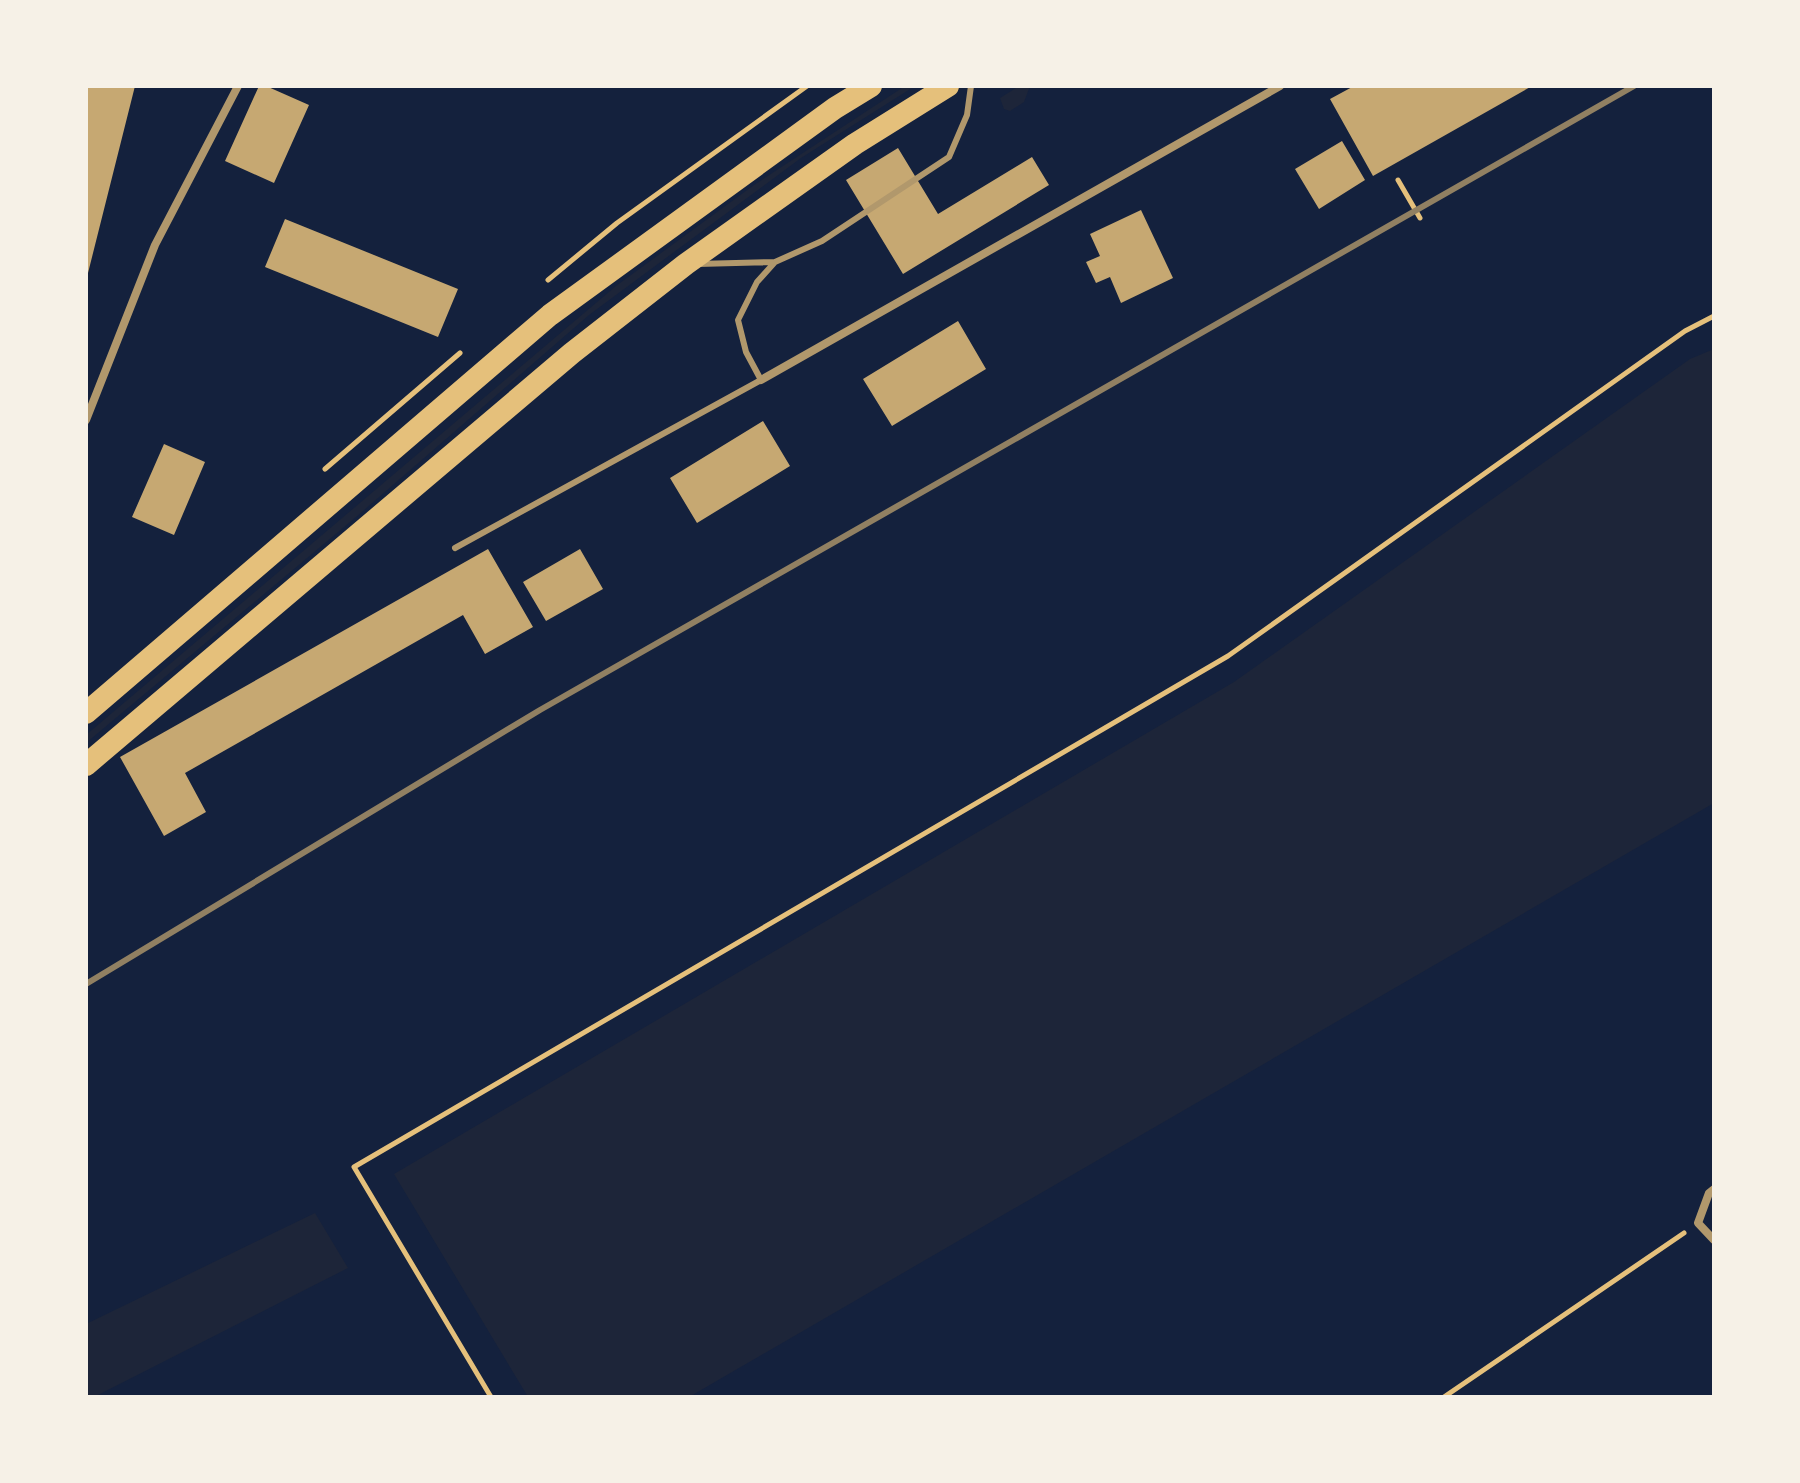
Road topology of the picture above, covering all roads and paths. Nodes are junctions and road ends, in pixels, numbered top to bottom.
1 (238, 86) edge
2 (871, 86) edge
3 (948, 86) edge
4 (971, 86) edge
5 (1280, 86) edge
6 (1398, 180) dead end
7 (1420, 218) dead end
8 (775, 262) junction
9 (686, 264) junction
10 (1714, 316) edge
11 (761, 380) junction
12 (86, 420) edge
13 (455, 548) dead end
14 (86, 713) edge
15 (86, 765) edge
16 (1714, 1189) edge
17 (1698, 1223) junction
18 (1714, 1240) edge
19 (491, 1397) edge
20 (1444, 1397) edge

1 - 12 street
2 - 14 highway
3 - 9 highway
4 - 8 lane
5 - 11 street
6 - 7 path
8 - 9 lane
8 - 11 lane
9 - 15 highway
10 - 19 path
11 - 13 lane
16 - 17 street
17 - 18 street
17 - 20 path

